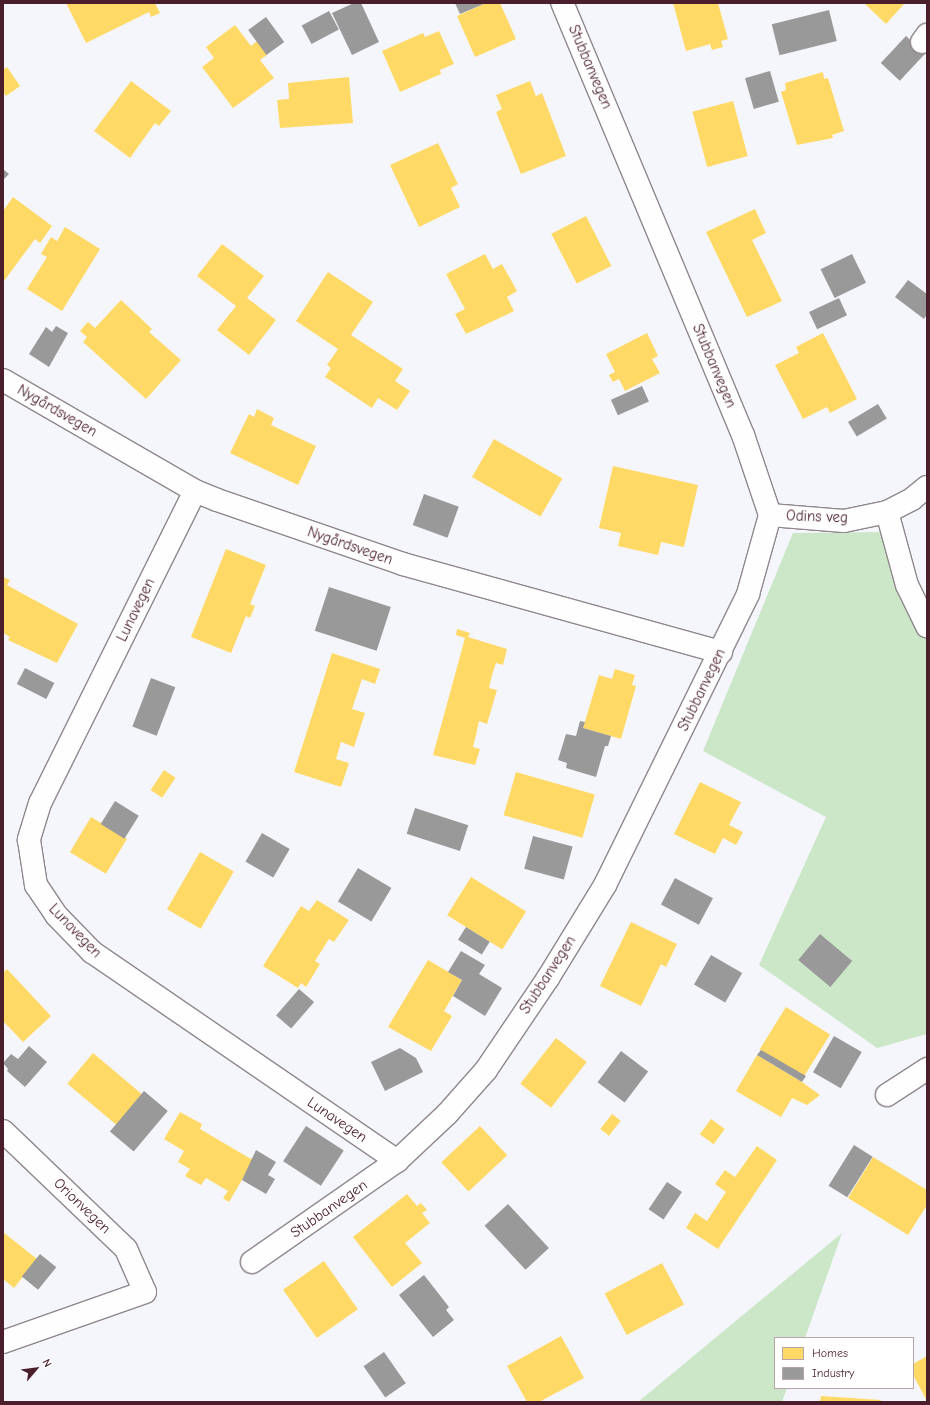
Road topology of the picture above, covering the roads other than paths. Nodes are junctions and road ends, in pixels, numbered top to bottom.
1 (562, 3) edge
2 (3, 380) edge
3 (927, 487) edge
4 (195, 491) junction
5 (887, 512) junction
6 (770, 516) junction
7 (927, 626) edge
8 (721, 652) junction
9 (927, 1070) edge
10 (887, 1095) dead end
11 (3, 1131) edge
12 (397, 1161) junction
13 (252, 1262) dead end
14 (3, 1342) edge

1 - 6 street, Stubbanvegen
2 - 4 street, Nygårdsvegen
3 - 5 street, Odins veg
4 - 8 street, Nygårdsvegen
4 - 12 street, Lunavegen
5 - 6 street, Odins veg
5 - 7 street
6 - 8 street, Stubbanvegen
8 - 12 street, Stubbanvegen
9 - 10 street
11 - 14 street, Orionvegen
12 - 13 street, Stubbanvegen

